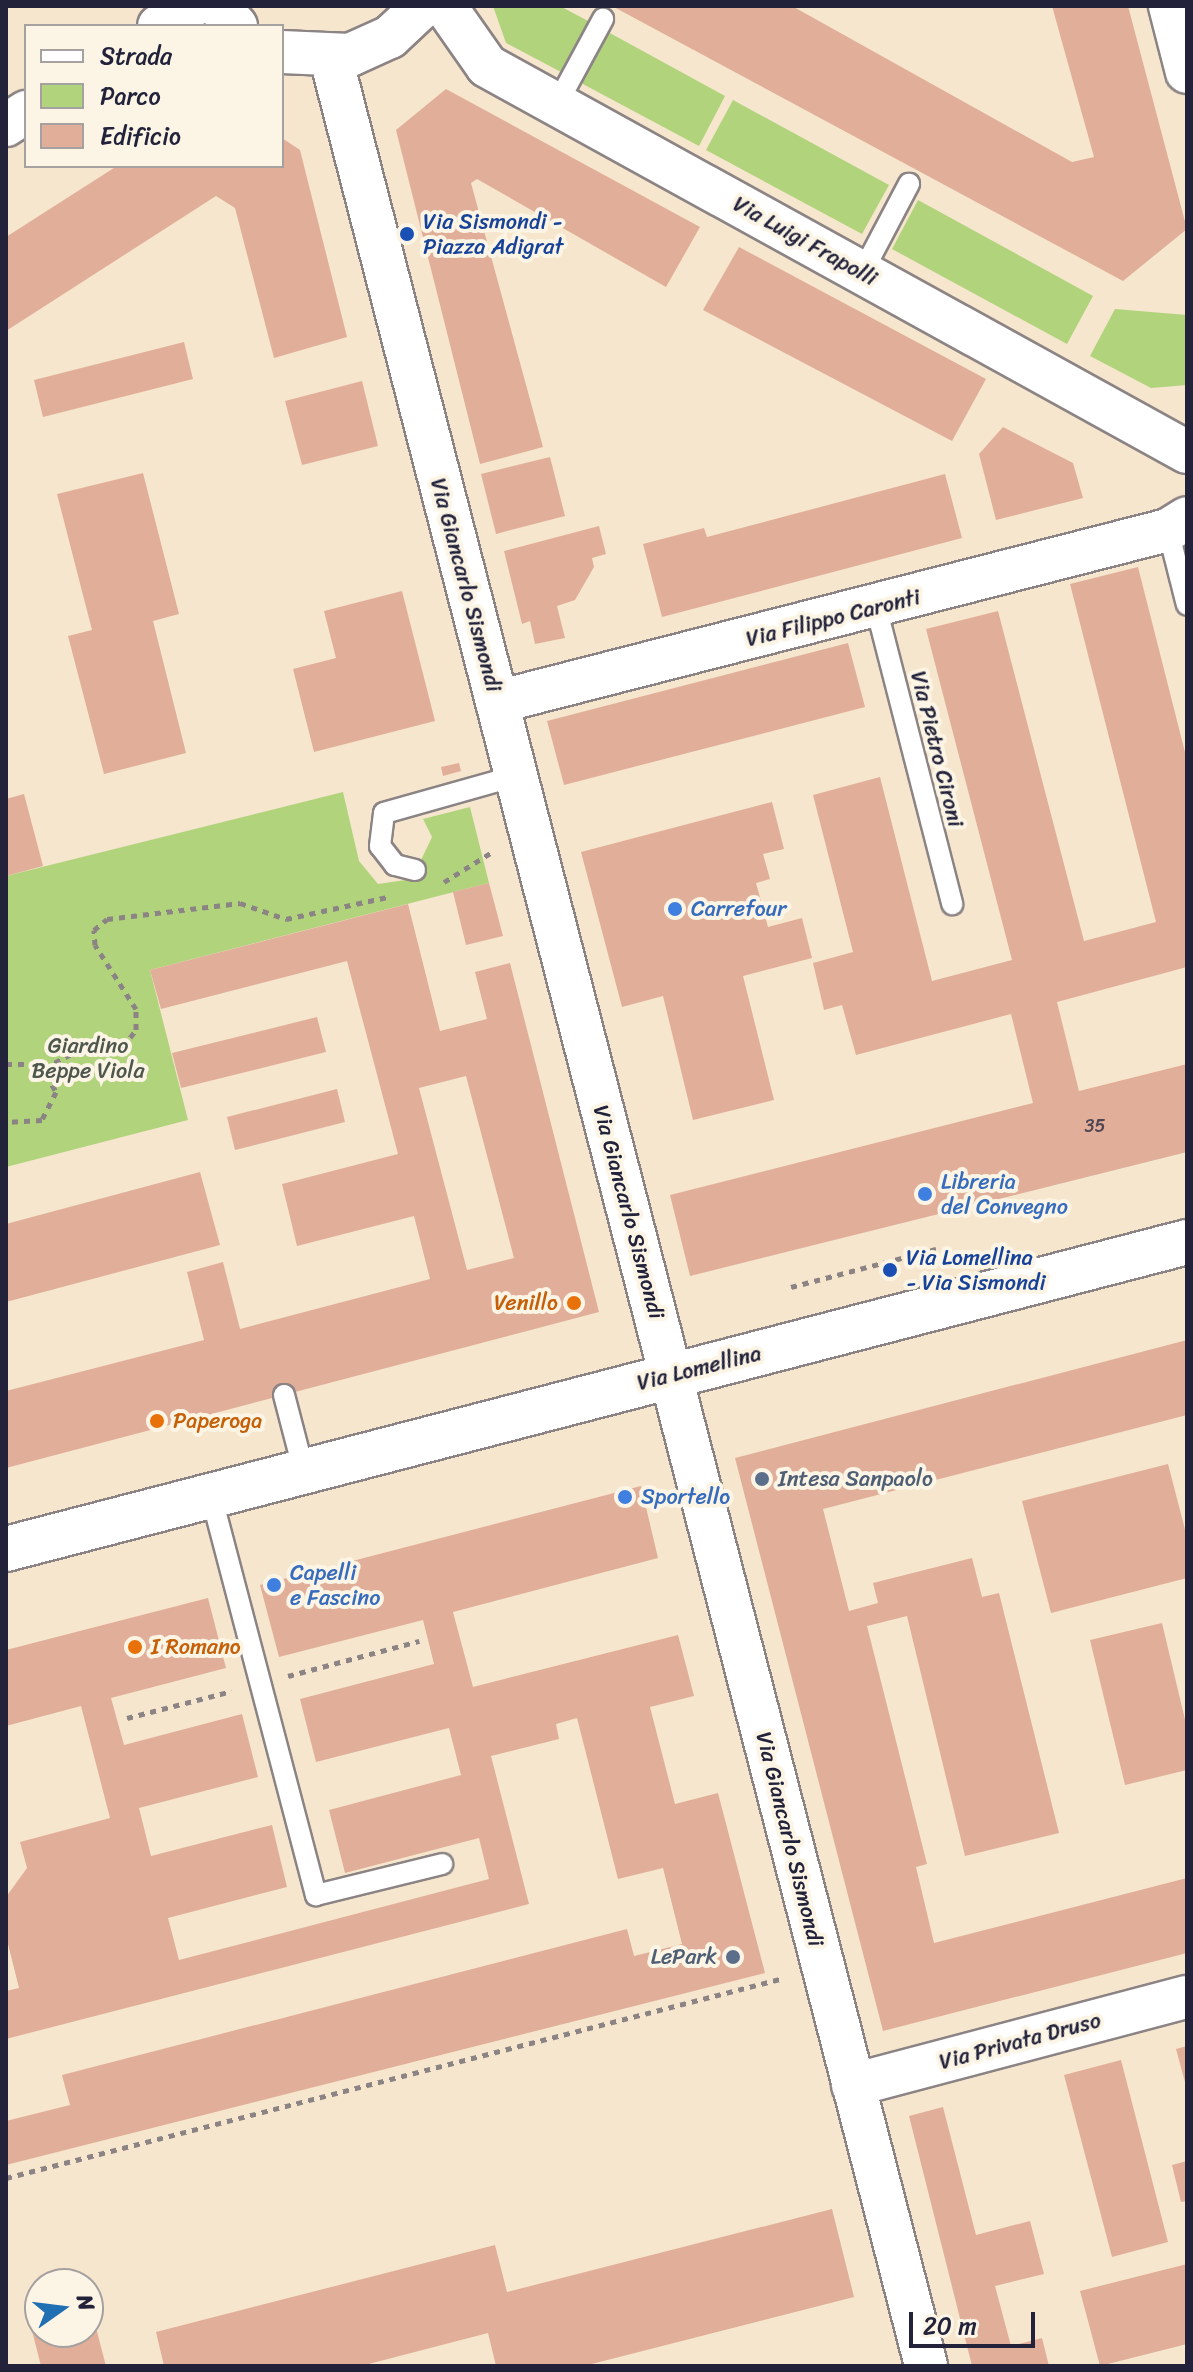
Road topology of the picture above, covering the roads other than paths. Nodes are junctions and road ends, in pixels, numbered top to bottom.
1 (192, 6) edge
2 (218, 6) edge
3 (423, 6) edge
4 (445, 6) edge
5 (1170, 6) edge
6 (603, 19) dead end
7 (162, 24) edge
8 (234, 24) edge
9 (284, 52) edge
10 (331, 58) junction
11 (1187, 72) edge
12 (557, 104) junction
13 (24, 113) edge
14 (6, 125) edge
15 (909, 184) dead end
16 (862, 273) junction
17 (1187, 452) edge
18 (1177, 524) edge
19 (1187, 605) edge
20 (876, 607) junction
21 (497, 702) junction
22 (516, 776) junction
23 (415, 870) dead end
24 (952, 904) dead end
25 (1187, 1242) edge
26 (671, 1376) junction
27 (284, 1395) dead end
28 (304, 1472) junction
29 (211, 1495) junction
30 (6, 1549) edge
31 (442, 1864) dead end
32 (1187, 1997) edge
33 (853, 2085) junction
34 (926, 2366) edge

1 - 7 street
2 - 8 street
3 - 10 street
4 - 12 street, Via Luigi Frapolli
5 - 11 street
6 - 12 lane
9 - 10 street
10 - 21 street, Via Giancarlo Sismondi
12 - 16 street, Via Luigi Frapolli
13 - 14 street
15 - 16 lane
16 - 17 street, Via Luigi Frapolli
18 - 19 lane
18 - 20 street, Via Filippo Caronti
20 - 21 street, Via Filippo Caronti
20 - 24 lane, Via Pietro Cironi
21 - 22 street, Via Giancarlo Sismondi
22 - 23 lane
22 - 26 street, Via Giancarlo Sismondi
25 - 26 street, Via Lomellina
26 - 28 street, Via Lomellina
26 - 33 street, Via Giancarlo Sismondi
27 - 28 lane
28 - 29 street, Via Lomellina
29 - 30 street, Via Lomellina
29 - 31 lane
32 - 33 street, Via Privata Druso
33 - 34 street, Via Giancarlo Sismondi

